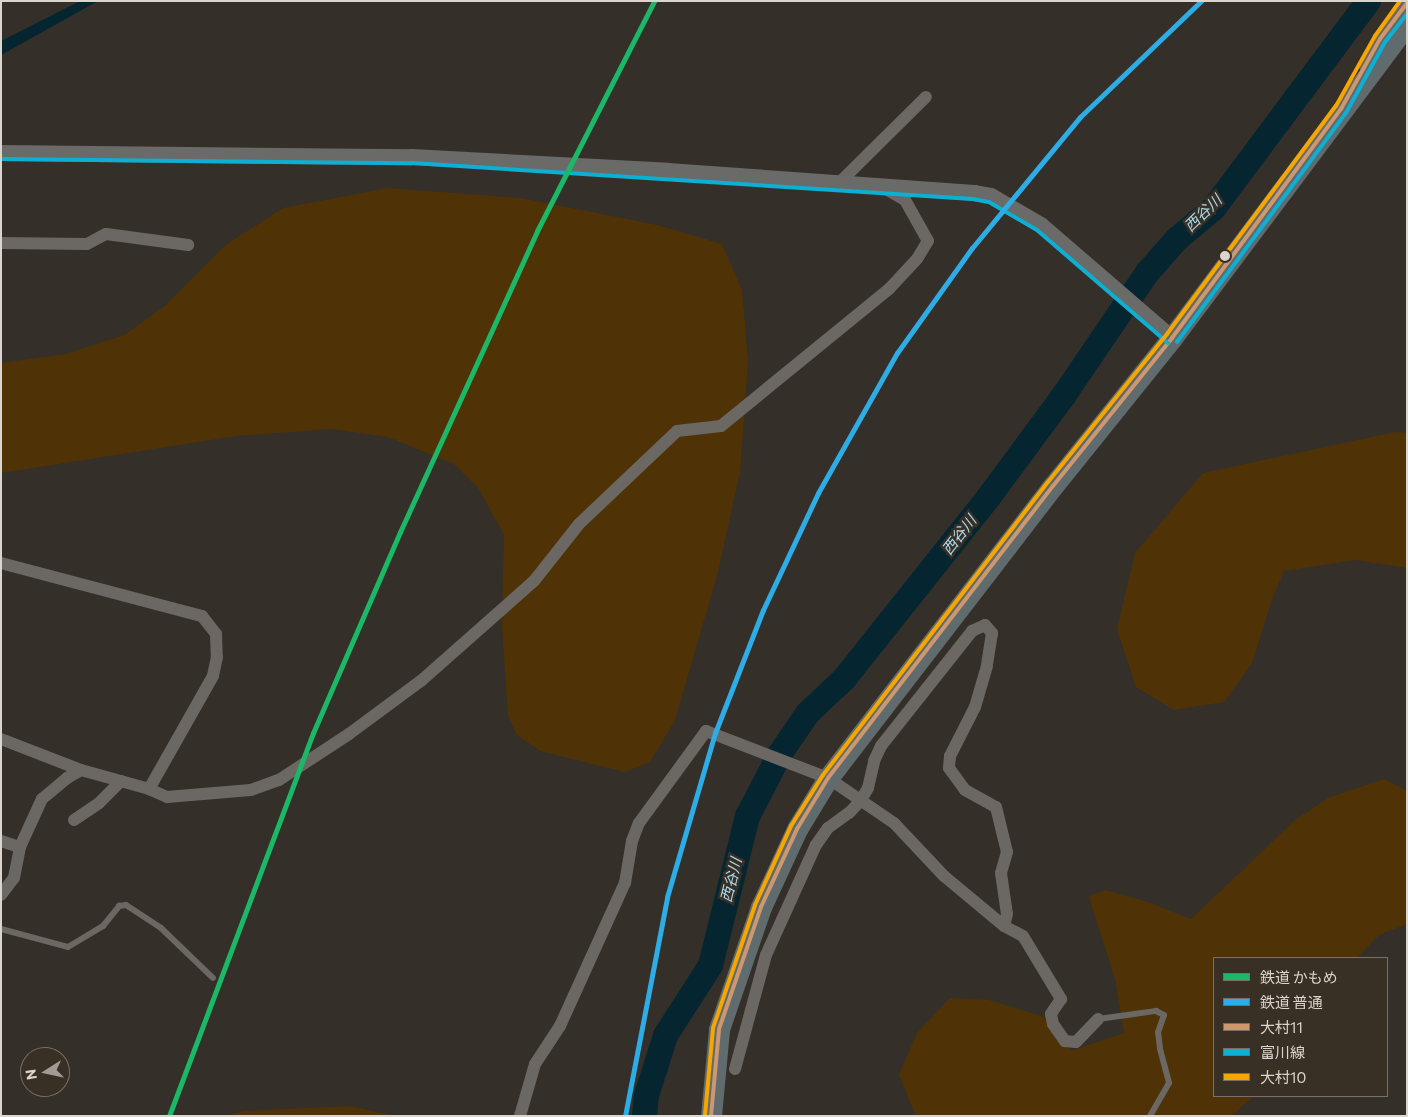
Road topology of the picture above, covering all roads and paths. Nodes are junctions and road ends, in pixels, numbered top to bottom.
1 (1407, 3) edge
2 (1407, 24) edge
3 (926, 97) dead end
4 (1341, 110) junction
5 (1, 152) edge
6 (837, 185) junction
7 (886, 189) junction
8 (1, 243) edge
9 (188, 244) dead end
10 (1172, 338) junction
11 (1, 563) edge
12 (1, 738) edge
13 (81, 770) junction
14 (828, 778) junction
15 (120, 781) junction
16 (149, 788) junction
17 (861, 800) junction
18 (74, 820) dead end
19 (1, 841) edge
20 (20, 847) junction
21 (1, 895) edge
22 (1004, 926) junction
23 (1, 929) edge
24 (213, 978) dead end
25 (1098, 1019) joint
26 (735, 1069) dead end
27 (520, 1116) edge
28 (711, 1116) edge
29 (1150, 1116) edge

1 - 4 street
2 - 4 highway
3 - 6 street
4 - 10 highway
5 - 6 main road
6 - 7 main road
7 - 10 main road
7 - 16 street
8 - 9 street
10 - 14 highway
11 - 16 street
12 - 13 street
13 - 15 street
13 - 20 street
14 - 17 street
14 - 27 street
14 - 28 highway
15 - 16 street
15 - 18 street
17 - 22 street
17 - 22 street
17 - 26 street
19 - 20 street
20 - 21 street
22 - 25 street
23 - 24 lane
25 - 29 lane

